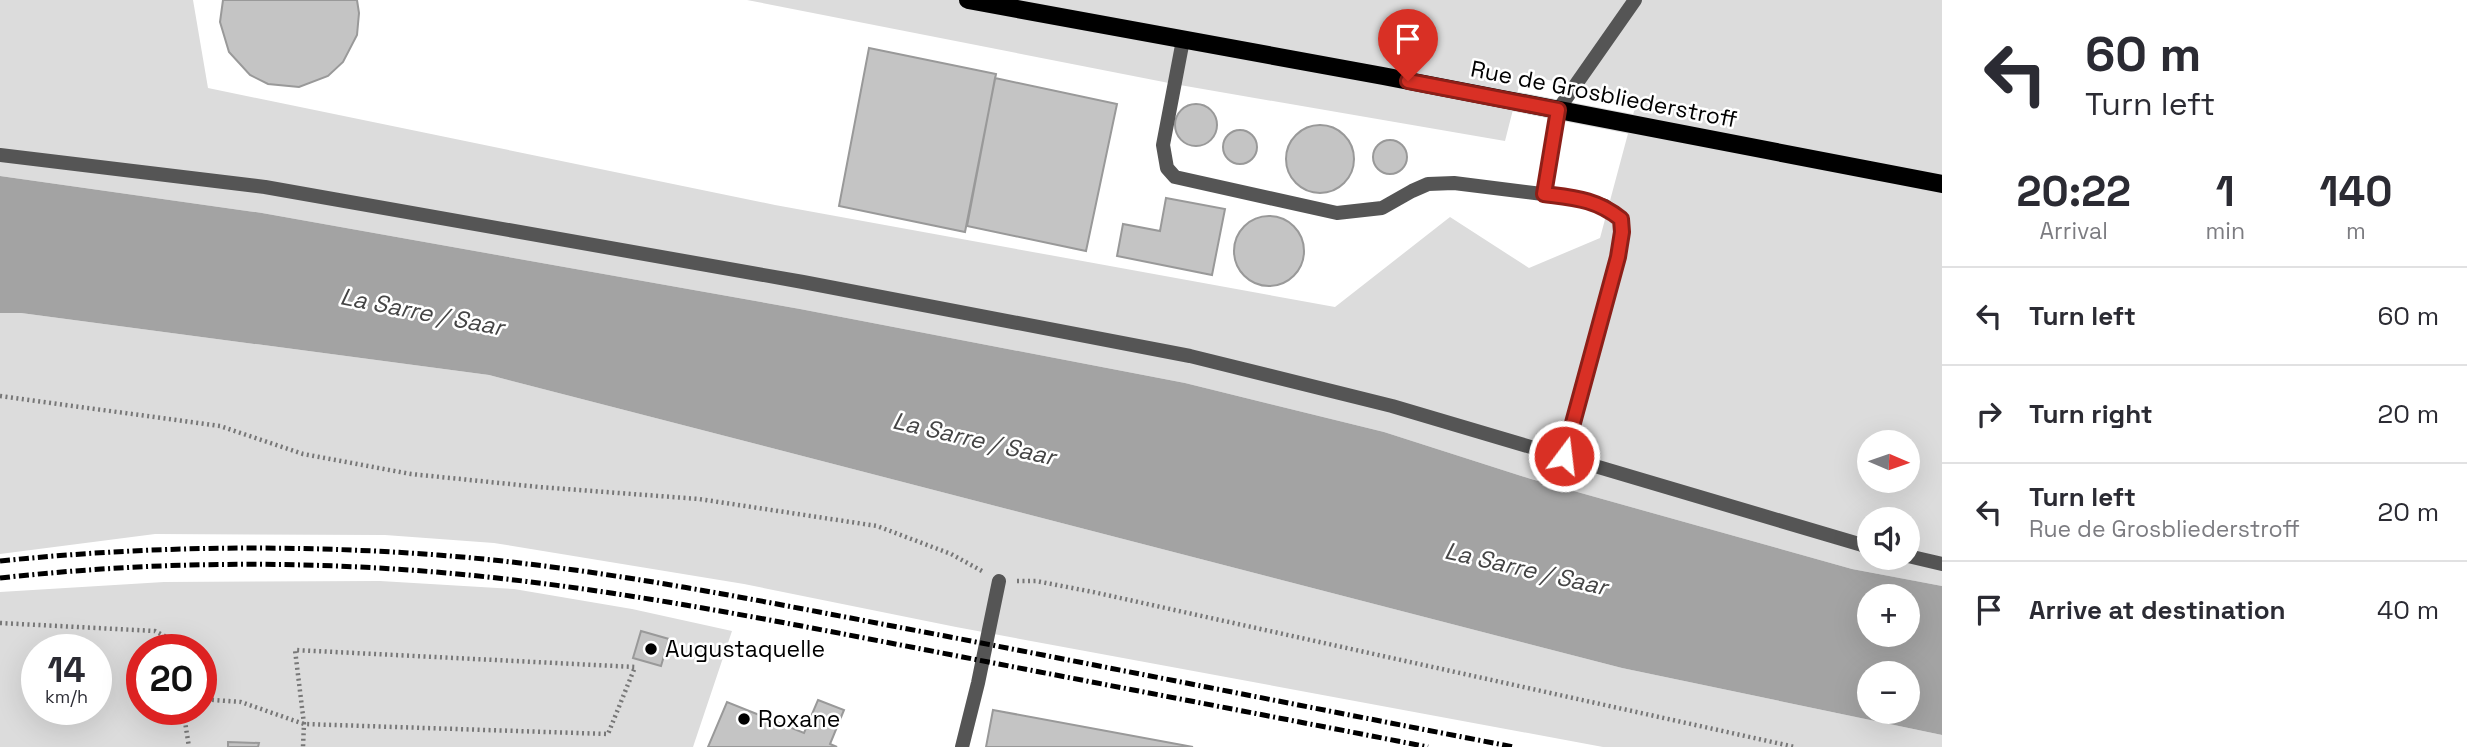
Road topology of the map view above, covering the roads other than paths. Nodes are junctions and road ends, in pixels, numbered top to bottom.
1 (968, 0) edge
2 (1635, 0) edge
3 (1183, 40) junction
4 (1558, 110) junction
5 (0, 155) edge
6 (1942, 184) edge
7 (1544, 194) junction
8 (1564, 456) junction
9 (1857, 543) edge
10 (1920, 559) edge
11 (1942, 564) edge
12 (999, 581) road end
13 (962, 747) edge

1 - 3 main road, Rue de Grosbliederstroff
2 - 4 lane
3 - 4 main road, Rue de Grosbliederstroff
3 - 7 lane
4 - 6 main road, Rue de Grosbliederstroff
4 - 7 lane
5 - 8 lane
7 - 8 lane
8 - 9 lane
10 - 11 lane
12 - 13 lane

